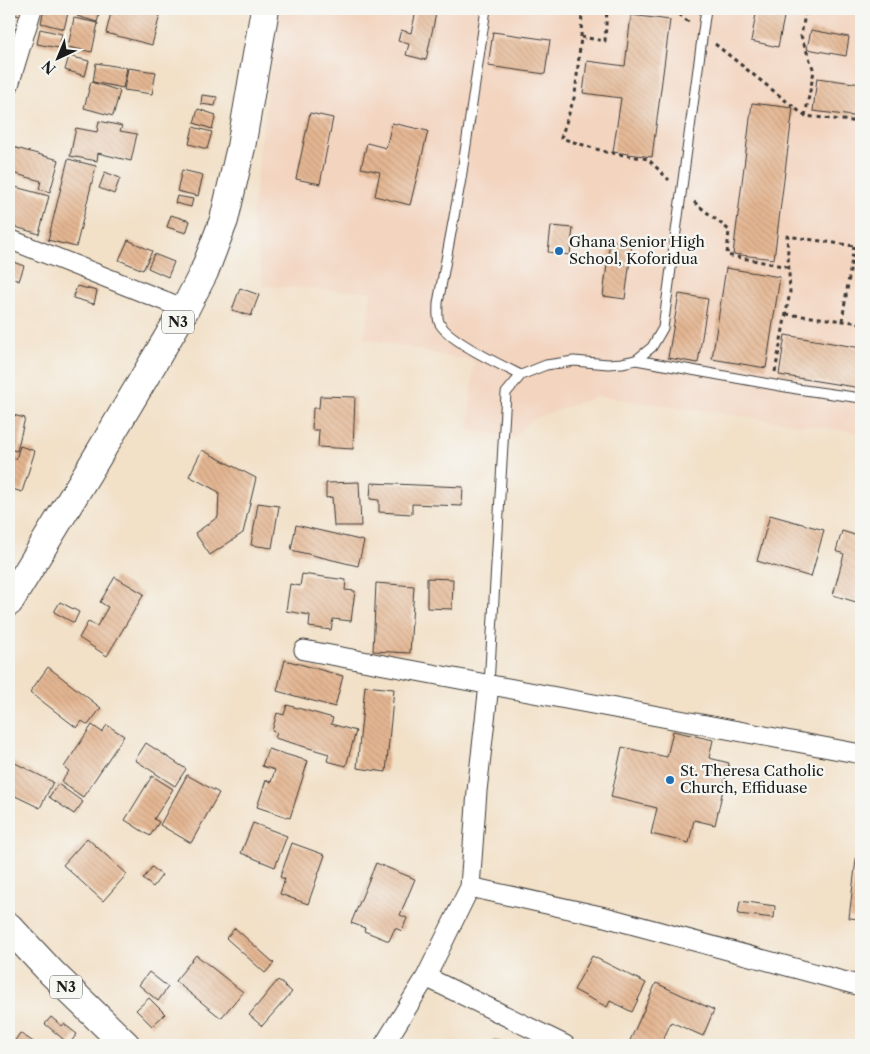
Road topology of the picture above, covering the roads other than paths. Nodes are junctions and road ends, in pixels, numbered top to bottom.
1 (32, 9) edge
2 (265, 9) edge
3 (486, 9) edge
4 (706, 9) edge
5 (9, 86) edge
6 (9, 239) edge
7 (185, 309) junction
8 (636, 360) junction
9 (521, 375) junction
10 (861, 398) edge
11 (9, 602) edge
12 (304, 650) dead end
13 (488, 685) junction
14 (861, 754) edge
15 (470, 887) junction
16 (9, 927) edge
17 (426, 977) junction
18 (861, 986) edge
19 (126, 1045) edge
20 (384, 1045) edge
21 (565, 1045) edge

1 - 5 street
2 - 7 main road, N3
3 - 9 lane
4 - 8 lane
6 - 7 street
7 - 11 main road, N3
8 - 9 lane
8 - 10 lane
9 - 13 lane
12 - 13 street
13 - 14 street
13 - 15 street
15 - 17 street
15 - 18 street
16 - 19 main road, N3
17 - 20 street
17 - 21 street

